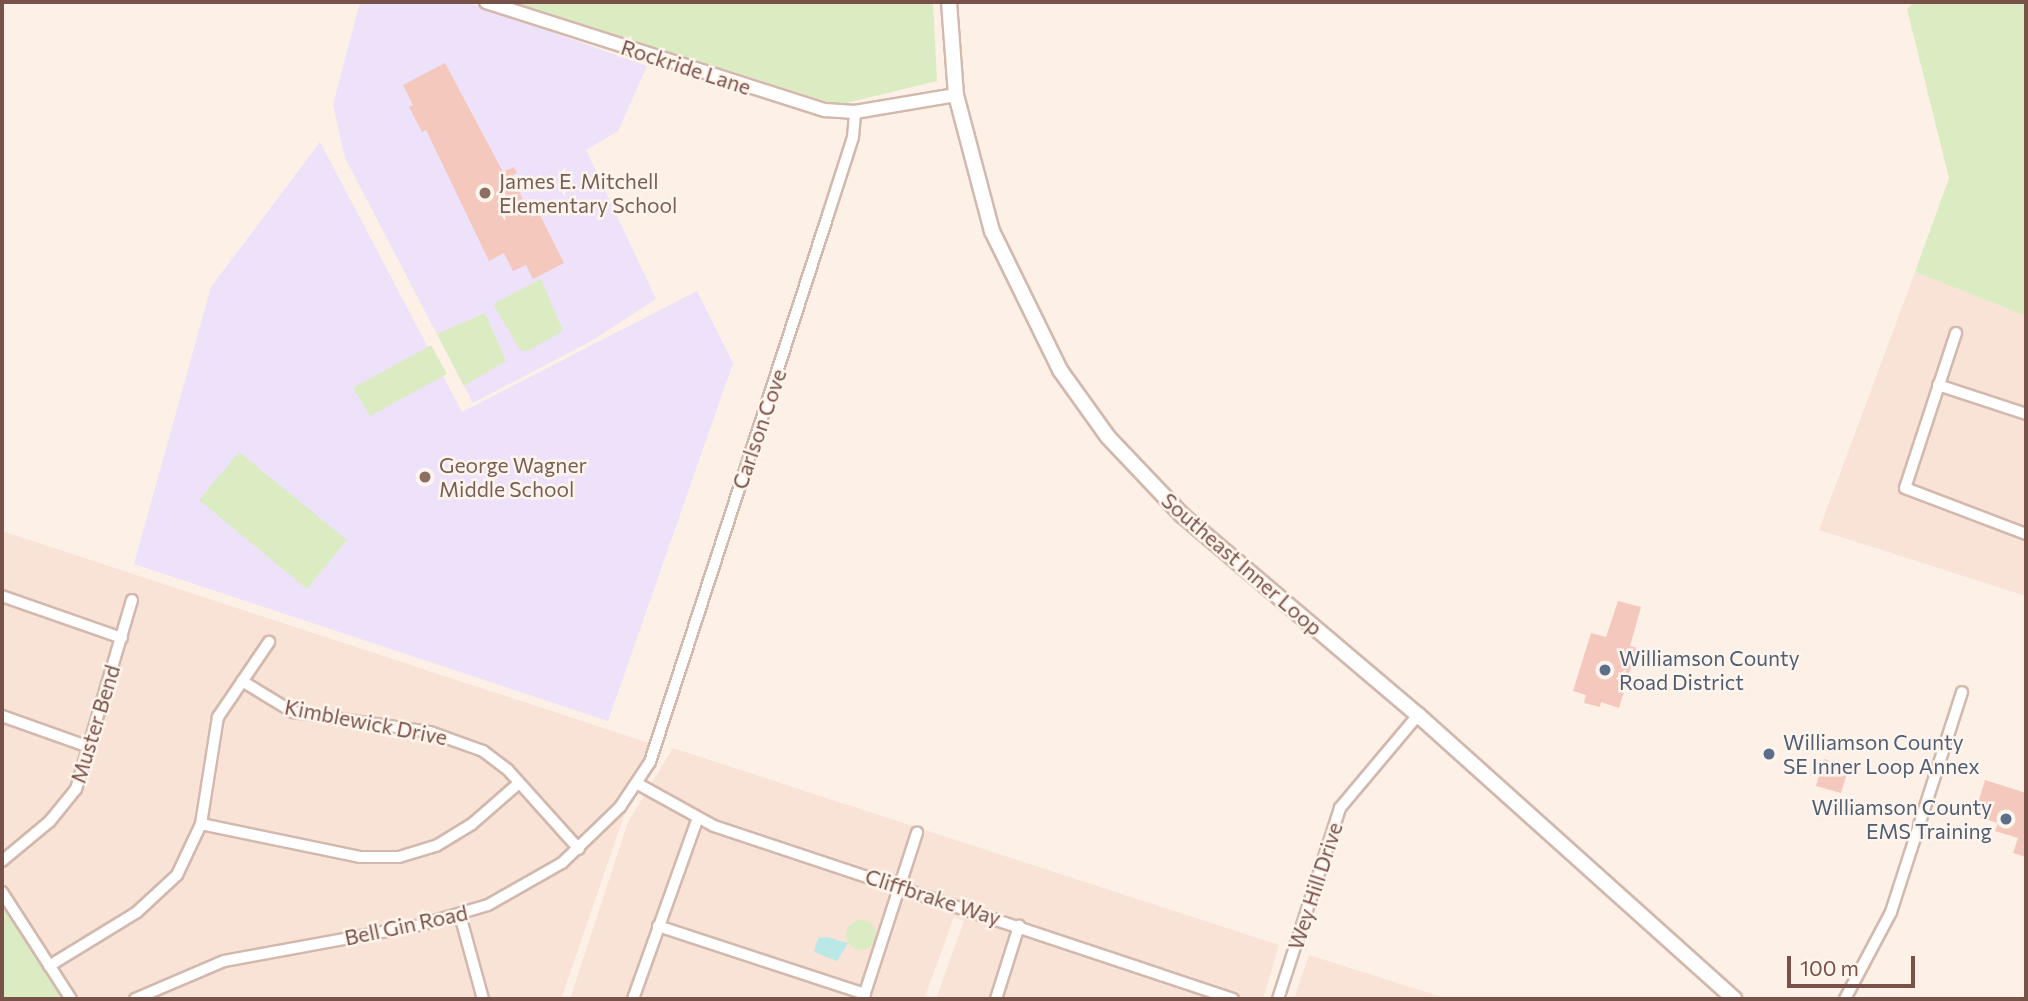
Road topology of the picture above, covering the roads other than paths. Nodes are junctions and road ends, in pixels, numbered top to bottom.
1 (486, 2) edge
2 (949, 2) edge
3 (956, 95) junction
4 (855, 112) junction
5 (1956, 333) dead end
6 (1938, 385) junction
7 (2026, 414) edge
8 (2026, 534) edge
9 (2, 596) edge
10 (132, 600) dead end
11 (122, 638) junction
12 (269, 642) dead end
13 (242, 681) junction
14 (1962, 692) dead end
15 (1418, 715) junction
16 (2, 716) edge
17 (655, 744) joint
18 (89, 747) junction
19 (519, 783) junction
20 (638, 784) junction
21 (697, 820) junction
22 (201, 824) junction
23 (917, 833) dead end
24 (579, 849) junction
25 (2, 861) edge
26 (900, 887) junction
27 (2, 892) edge
28 (460, 915) junction
29 (658, 926) junction
30 (1019, 926) junction
31 (48, 966) junction
32 (864, 997) edge
33 (71, 999) edge
34 (135, 999) edge
35 (483, 999) edge
36 (633, 999) edge
37 (996, 999) edge
38 (1233, 999) edge
39 (1278, 999) edge
40 (1734, 999) edge
41 (1845, 999) edge

1 - 4 street, Rockride Lane
2 - 3 main road, Southeast Inner Loop
3 - 4 street, Rockride Lane
3 - 15 main road, Southeast Inner Loop
4 - 17 street, Carlson Cove
5 - 6 street
6 - 7 street
6 - 8 street
9 - 11 street
10 - 11 street, Muster Bend
11 - 18 street, Muster Bend
12 - 13 street
13 - 19 street, Kimblewick Drive
13 - 22 street
14 - 41 street
15 - 39 street, Wey Hill Drive
15 - 40 main road, Southeast Inner Loop
16 - 18 street
17 - 20 street, Bell Gin Road
18 - 25 street, Muster Bend
19 - 22 street
19 - 24 street, Kimblewick Drive
20 - 21 street, Cliffbrake Way
20 - 24 street, Bell Gin Road
21 - 26 street, Cliffbrake Way
21 - 29 street
22 - 31 street
23 - 26 street
24 - 28 street, Bell Gin Road
26 - 30 street, Cliffbrake Way
26 - 32 street
27 - 31 street
28 - 34 street, Bell Gin Road
28 - 35 street
29 - 32 street
29 - 36 street
30 - 37 street
30 - 38 street, Cliffbrake Way
31 - 33 street

